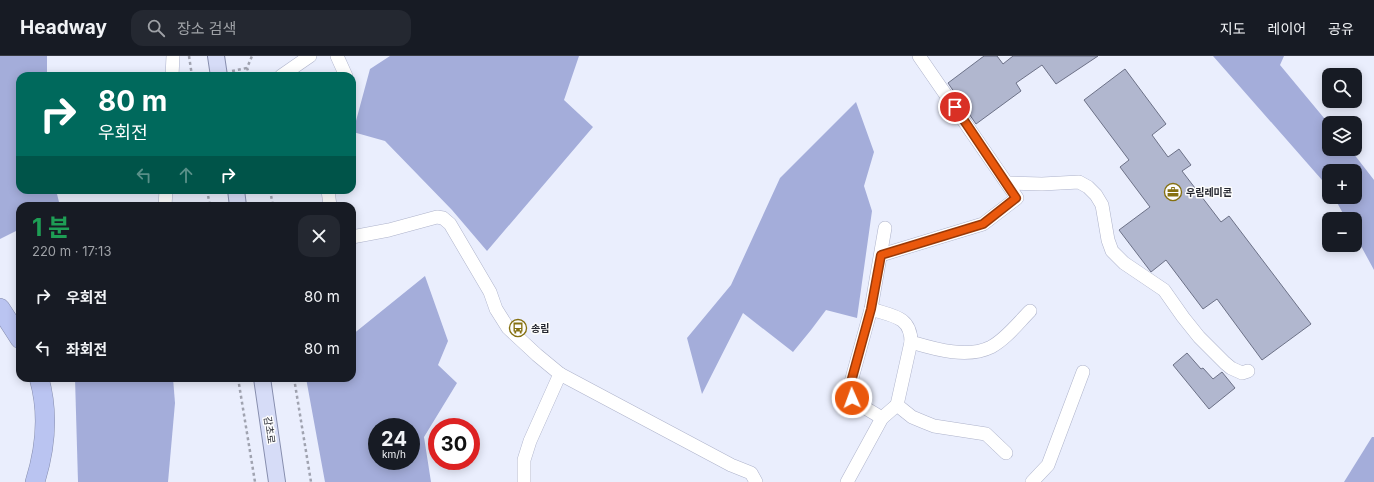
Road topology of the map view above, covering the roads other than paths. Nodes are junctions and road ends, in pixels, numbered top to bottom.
1 (173, 56) edge
2 (216, 56) edge
3 (310, 56) edge
4 (337, 56) edge
5 (919, 56) edge
6 (172, 72) edge
7 (219, 72) edge
8 (287, 72) edge
9 (344, 72) edge
10 (1008, 183) junction
11 (885, 228) dead end
12 (356, 236) edge
13 (881, 255) junction
14 (0, 308) edge
15 (871, 309) junction
16 (1030, 311) dead end
17 (16, 333) edge
18 (911, 342) junction
19 (1248, 371) dead end
20 (1082, 372) dead end
21 (560, 374) junction
22 (39, 382) edge
23 (263, 382) edge
24 (897, 405) junction
25 (882, 418) junction
26 (1006, 453) dead end
27 (35, 482) edge
28 (277, 482) edge
29 (524, 482) edge
30 (756, 482) edge
31 (847, 482) edge
32 (1032, 482) edge

1 - 6 street
2 - 7 main road
3 - 8 street
4 - 9 street
5 - 10 street
10 - 13 street
10 - 19 street
11 - 13 street
12 - 21 street
13 - 15 street
14 - 17 highway
15 - 18 street
15 - 25 street
16 - 18 street
18 - 24 street
20 - 32 street
21 - 29 street
21 - 30 street
22 - 27 highway
23 - 28 main road, 감초로
24 - 25 street
24 - 26 street
25 - 31 street

